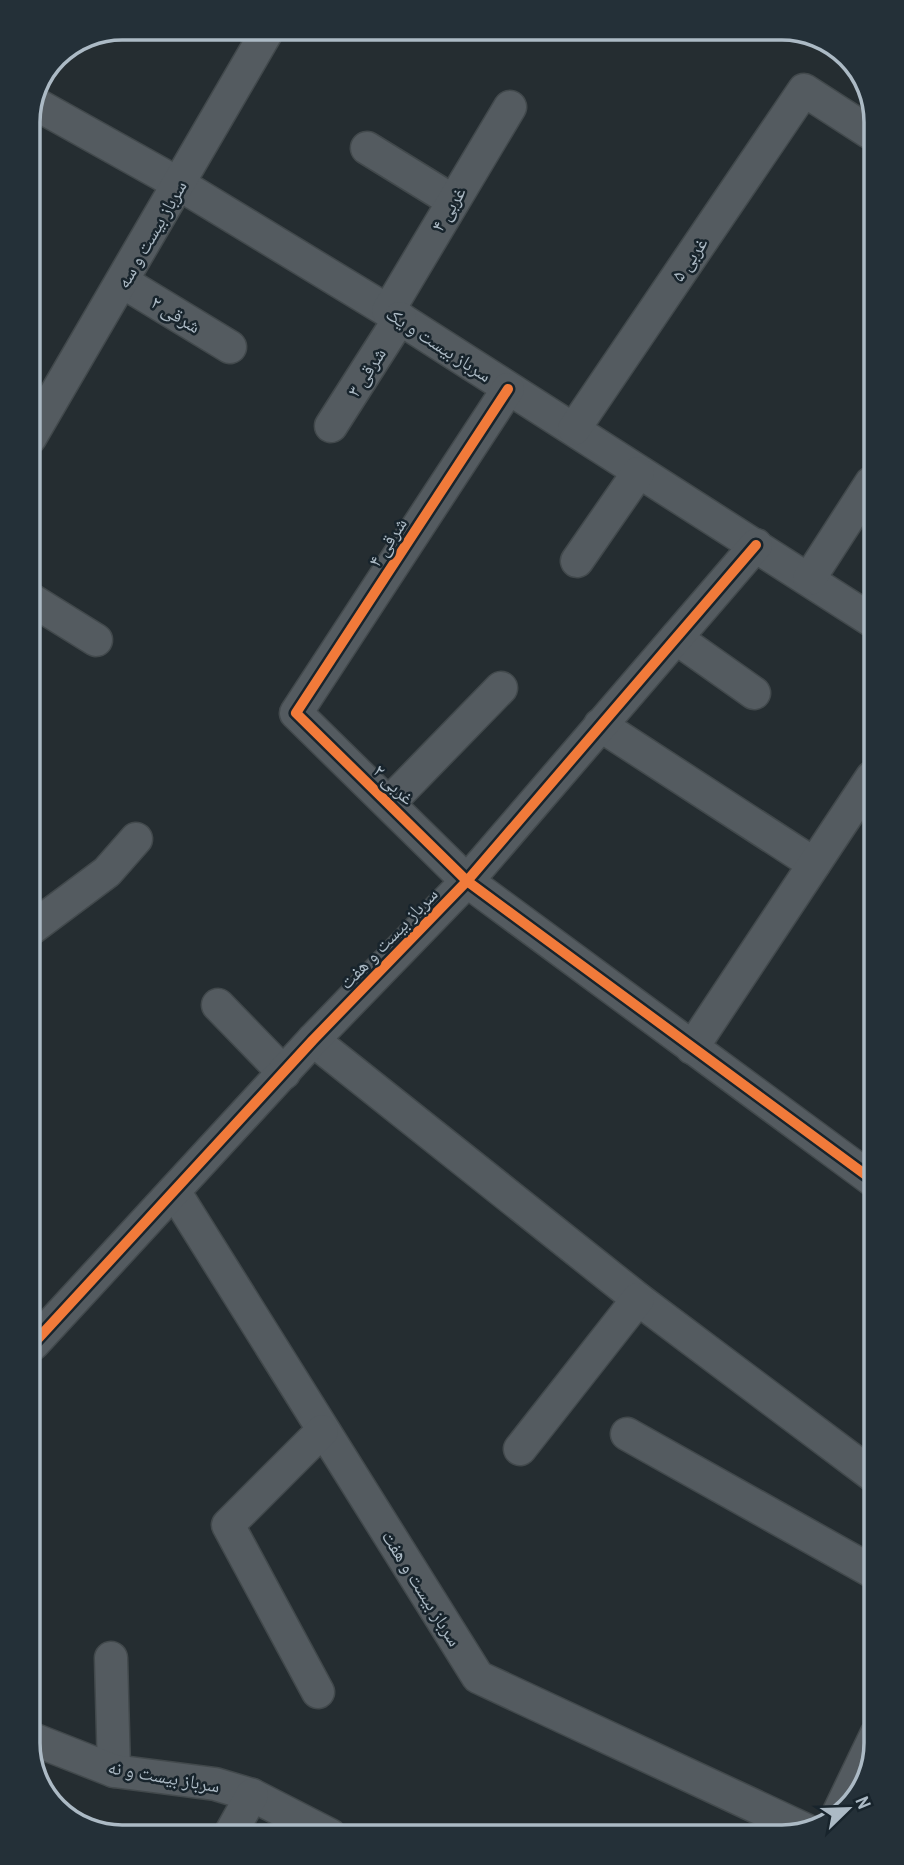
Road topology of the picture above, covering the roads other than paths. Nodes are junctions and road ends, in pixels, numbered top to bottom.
1 (262, 40) edge
2 (42, 107) edge
3 (510, 107) dead end
4 (864, 129) edge
5 (367, 148) dead end
6 (179, 184) junction
7 (453, 201) junction
8 (123, 282) junction
9 (394, 315) junction
10 (230, 346) dead end
11 (508, 389) junction
12 (40, 421) edge
13 (331, 426) dead end
14 (574, 429) junction
15 (638, 473) junction
16 (864, 494) edge
17 (756, 545) junction
18 (577, 561) dead end
19 (809, 579) junction
20 (40, 604) edge
21 (864, 615) edge
22 (676, 638) junction
23 (96, 640) dead end
24 (501, 688) dead end
25 (754, 693) dead end
26 (296, 713) joint
27 (600, 724) junction
28 (864, 789) edge
29 (389, 803) junction
30 (136, 839) dead end
31 (814, 864) junction
32 (467, 881) junction
33 (40, 922) edge
34 (218, 1005) dead end
35 (313, 1041) junction
36 (692, 1048) junction
37 (284, 1073) junction
38 (864, 1174) edge
39 (174, 1191) junction
40 (638, 1299) junction
41 (40, 1336) edge
42 (322, 1431) junction
43 (627, 1434) dead end
44 (520, 1449) dead end
45 (864, 1469) edge
46 (864, 1567) edge
47 (111, 1658) dead end
48 (318, 1692) dead end
49 (40, 1742) edge
50 (114, 1771) junction
51 (252, 1795) junction
52 (792, 1824) edge
53 (235, 1825) edge
54 (310, 1825) edge

1 - 6 street, سرباز بیست و سه
2 - 6 street, سرباز بیست و یک
3 - 7 street, غربی ۴
4 - 14 street, غربی ۵
5 - 7 street
6 - 8 street, سرباز بیست و سه
6 - 9 street, سرباز بیست و یک
7 - 9 street, غربی ۴
8 - 10 street, شرقی ۲
8 - 12 street, سرباز بیست و سه
9 - 11 street, سرباز بیست و یک
9 - 13 street, شرقی ۳
11 - 14 street, سرباز بیست و یک
11 - 26 street, شرقی ۴
14 - 15 street, سرباز بیست و یک
15 - 17 street, سرباز بیست و یک
15 - 18 street
16 - 19 street
17 - 19 street, سرباز بیست و یک
17 - 22 street, سرباز بیست و هفت
19 - 21 street, سرباز بیست و یک
20 - 23 street
22 - 25 street
22 - 27 street, سرباز بیست و هفت
24 - 29 street
26 - 29 street, غربی ۲
27 - 31 street
27 - 32 street, سرباز بیست و هفت
28 - 31 street
29 - 32 street, غربی ۲
30 - 33 street
31 - 36 street
32 - 35 street, سرباز بیست و هفت
32 - 36 street, غربی ۲
34 - 37 street
35 - 37 street, سرباز بیست و هفت
35 - 40 street
36 - 38 street, غربی ۲
37 - 39 street, سرباز بیست و هفت
39 - 41 street, سرباز بیست و هفت
39 - 42 street, سرباز بیست و هفت
40 - 44 street
40 - 45 street
42 - 48 street
42 - 52 street, سرباز بیست و هفت
43 - 46 street
47 - 50 street
49 - 50 street, سرباز بیست و نه
50 - 51 street, سرباز بیست و نه
51 - 53 street
51 - 54 street, سرباز بیست و نه

